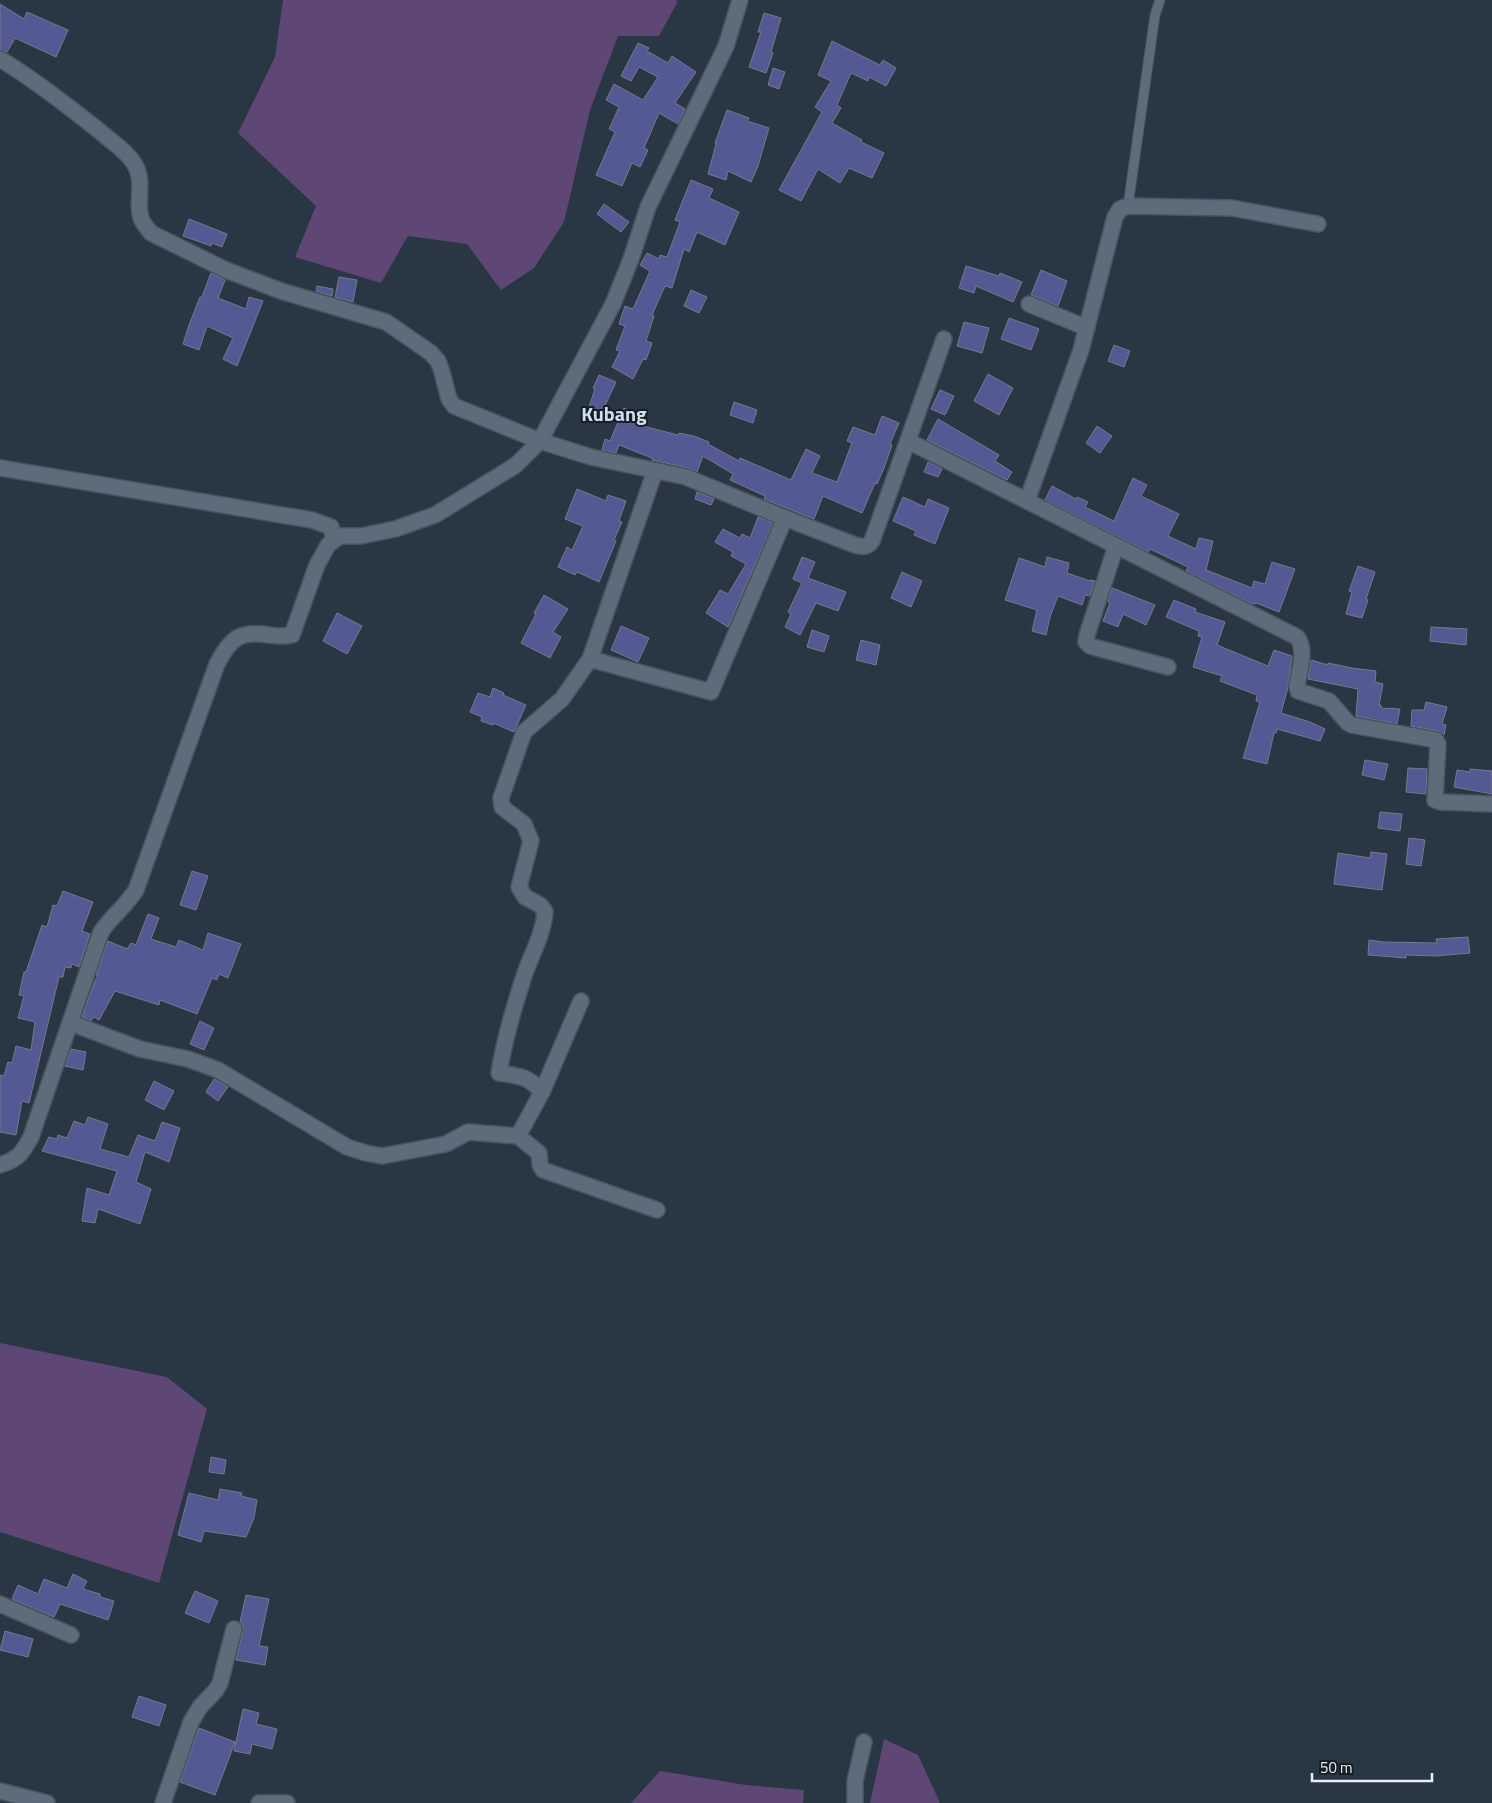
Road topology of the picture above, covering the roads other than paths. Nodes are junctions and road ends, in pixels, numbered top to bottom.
1 (740, 0) edge
2 (1160, 0) edge
3 (0, 59) edge
4 (1128, 206) junction
5 (1318, 224) dead end
6 (1029, 304) dead end
7 (1087, 328) junction
8 (944, 339) dead end
9 (540, 441) junction
10 (908, 441) junction
11 (0, 468) edge
12 (655, 471) junction
13 (1027, 501) junction
14 (785, 518) junction
15 (334, 540) junction
16 (1116, 546) junction
17 (590, 659) junction
18 (1168, 667) dead end
19 (1492, 804) edge
20 (582, 1001) dead end
21 (71, 1023) junction
22 (542, 1092) junction
23 (518, 1136) junction
24 (0, 1165) edge
25 (657, 1210) dead end
26 (0, 1604) edge
27 (234, 1629) dead end
28 (71, 1635) dead end
29 (864, 1742) dead end
30 (0, 1791) edge
31 (47, 1803) edge
32 (163, 1803) edge
33 (259, 1803) edge
34 (287, 1803) edge
35 (855, 1803) edge

1 - 9 street
2 - 4 lane
3 - 9 street
4 - 5 street
4 - 7 street
6 - 7 street
7 - 13 street
8 - 10 street
9 - 12 street
9 - 15 street
10 - 13 street
10 - 14 street
11 - 15 street
12 - 14 street
12 - 17 street
13 - 16 street
14 - 17 street
15 - 21 street
16 - 18 street
16 - 19 street
17 - 22 street
20 - 22 street
21 - 23 street
21 - 24 street
22 - 23 street
23 - 25 street
26 - 28 street
27 - 32 street
29 - 35 street
30 - 31 street
33 - 34 street

